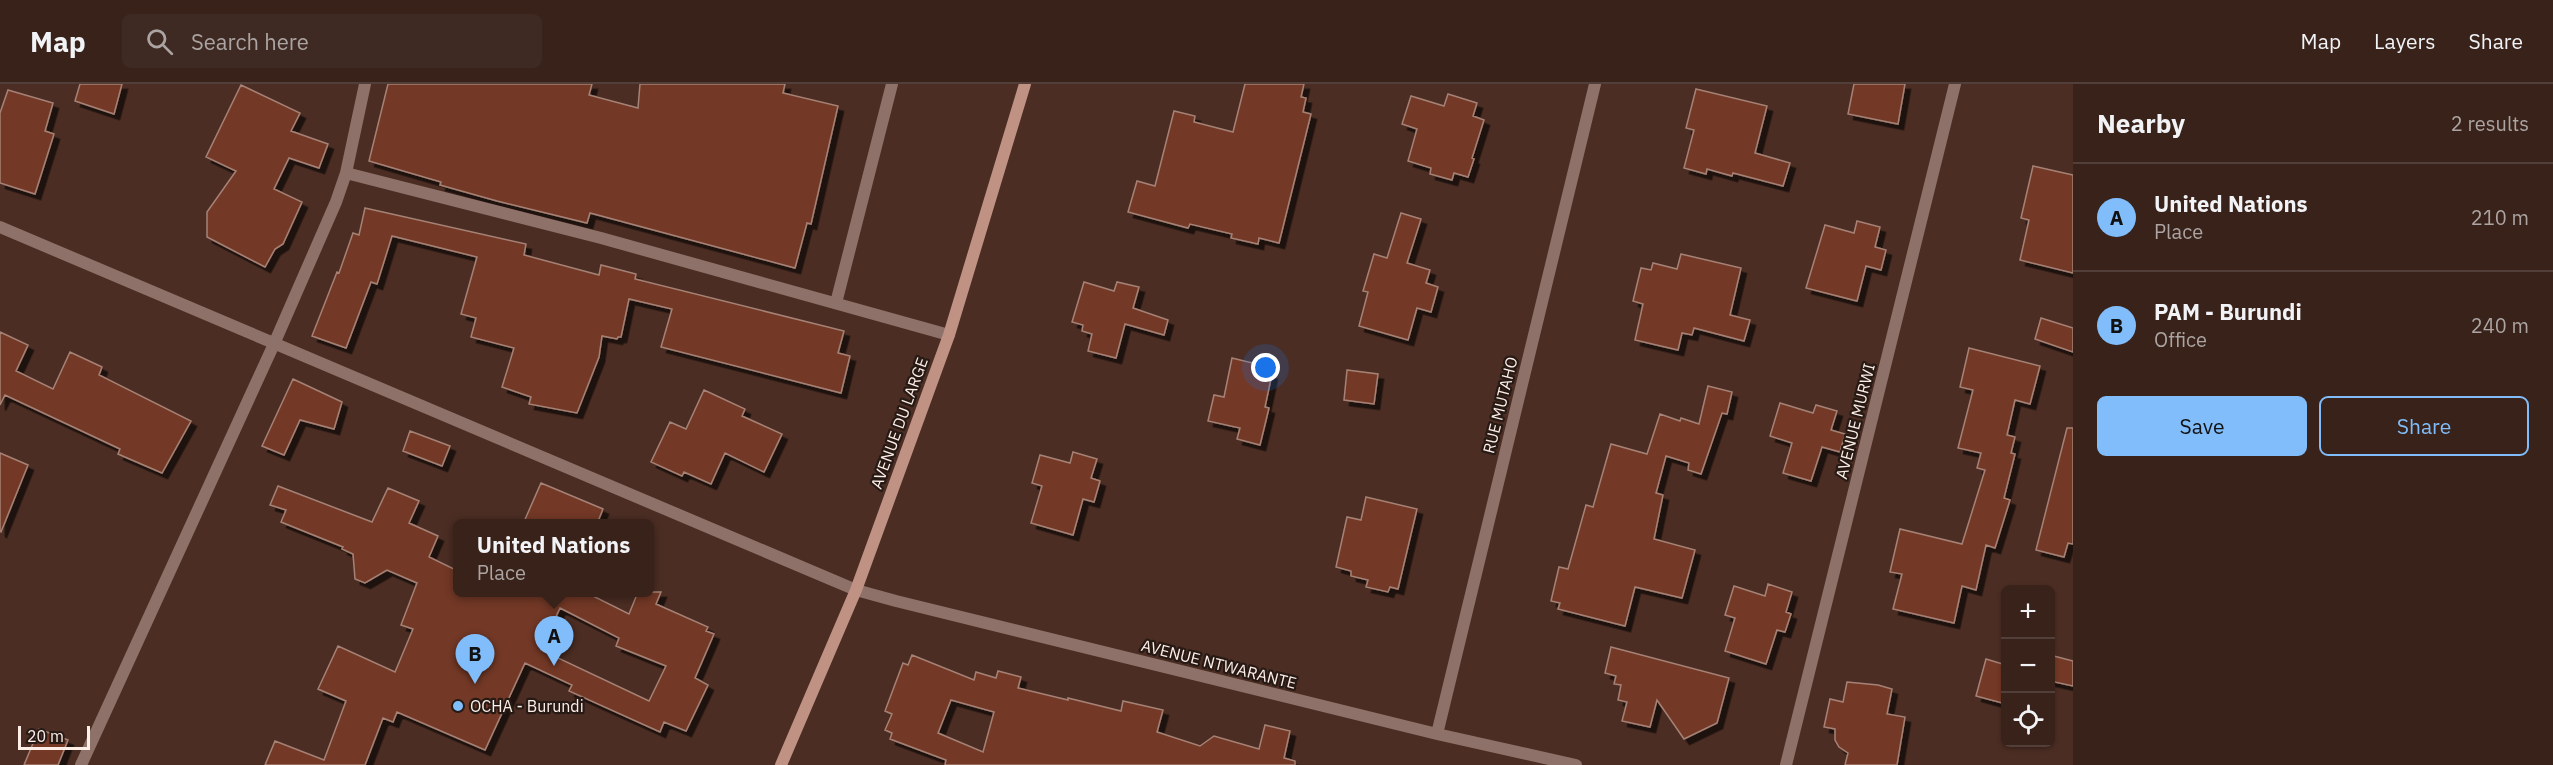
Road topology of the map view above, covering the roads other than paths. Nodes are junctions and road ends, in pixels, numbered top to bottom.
1 (365, 84) edge
2 (892, 84) edge
3 (1025, 84) edge
4 (1595, 84) edge
5 (1955, 84) edge
6 (345, 173) junction
7 (0, 227) edge
8 (836, 303) junction
9 (949, 335) junction
10 (274, 344) junction
11 (856, 590) junction
12 (1437, 734) junction
13 (1570, 764) edge
14 (81, 765) edge
15 (781, 765) edge
16 (1786, 765) edge

1 - 6 street
2 - 8 street
3 - 9 main road, AVENUE DU LARGE
4 - 12 street, RUE MUTAHO
5 - 16 street, AVENUE MURWI
6 - 8 street
6 - 10 street
7 - 10 street, AVENUE NTWARANTE
8 - 9 street
9 - 11 main road, AVENUE DU LARGE
10 - 11 street, AVENUE NTWARANTE
10 - 14 street
11 - 12 street, AVENUE NTWARANTE
11 - 15 main road, AVENUE DU LARGE
12 - 13 street, AVENUE NTWARANTE

